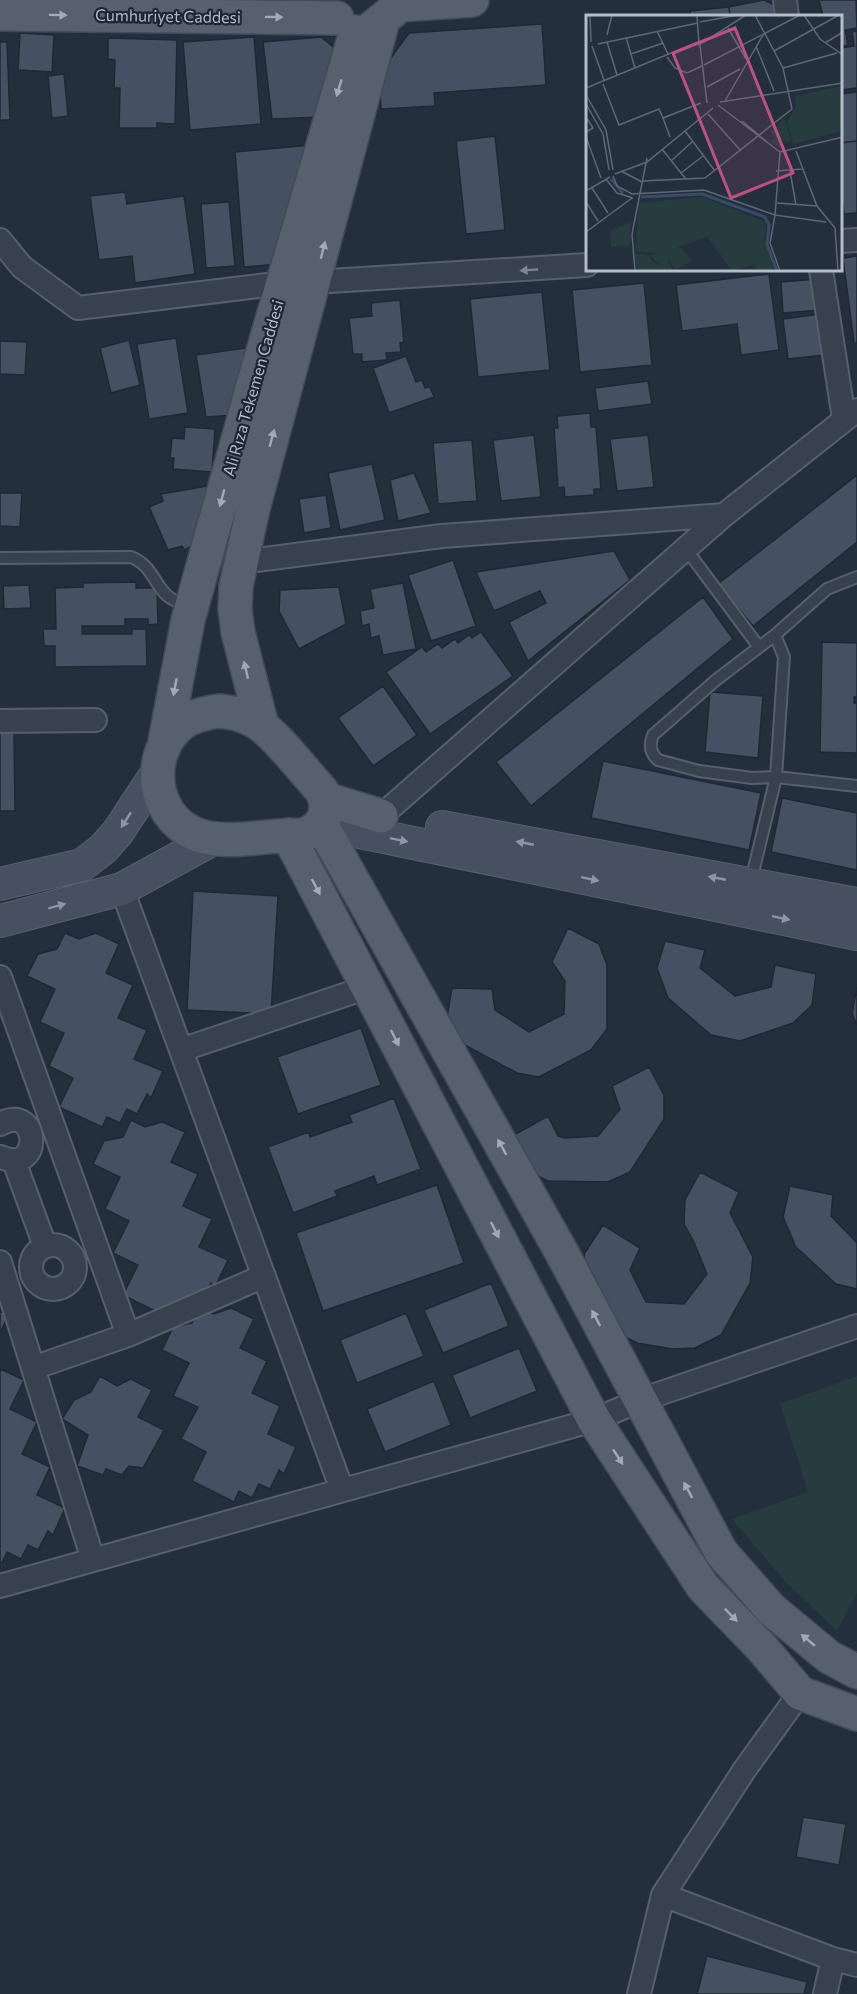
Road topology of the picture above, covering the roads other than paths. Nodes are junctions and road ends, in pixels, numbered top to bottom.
1 (472, 0) edge
2 (784, 0) edge
3 (369, 12) edge
4 (0, 14) edge
5 (787, 15) edge
6 (0, 240) edge
7 (857, 240) edge
8 (842, 242) edge
9 (586, 265) edge
10 (822, 272) edge
11 (299, 283) junction
12 (850, 415) edge
13 (724, 515) junction
14 (686, 549) junction
15 (0, 558) edge
16 (241, 562) junction
17 (857, 578) edge
18 (193, 604) junction
19 (775, 634) junction
20 (759, 647) junction
21 (95, 720) dead end
22 (0, 721) edge
23 (262, 726) junction
24 (161, 759) junction
25 (776, 777) junction
26 (857, 786) edge
27 (323, 812) junction
28 (381, 816) junction
29 (288, 835) junction
30 (213, 839) junction
31 (0, 884) edge
32 (122, 889) junction
33 (748, 898) junction
34 (857, 904) edge
35 (0, 921) edge
36 (857, 934) edge
37 (0, 977) edge
38 (368, 987) junction
39 (9, 1028) edge
40 (181, 1050) junction
41 (2, 1115) edge
42 (55, 1130) junction
43 (32, 1137) junction
44 (7, 1158) edge
45 (45, 1246) junction
46 (97, 1247) junction
47 (74, 1259) junction
48 (1, 1266) edge
49 (31, 1270) junction
50 (264, 1276) junction
51 (857, 1326) edge
52 (128, 1335) junction
53 (33, 1368) junction
54 (641, 1400) junction
55 (594, 1420) junction
56 (342, 1490) junction
57 (93, 1560) junction
58 (0, 1586) edge
59 (857, 1672) edge
60 (800, 1693) junction
61 (857, 1714) edge
62 (663, 1895) junction
63 (833, 1959) junction
64 (857, 1965) edge
65 (639, 1994) edge
66 (825, 1994) edge

1 - 3 main road, Cumhuriyet Caddesi
2 - 5 street
4 -> 3 main road, Cumhuriyet Caddesi
3 - 11 main road, Ali Rıza Tekemen Caddesi
6 - 11 street
7 - 8 street
9 -> 11 street
10 - 12 street
16 -> 11 main road, Ali Rıza Tekemen Caddesi
11 -> 18 main road, Ali Rıza Tekemen Caddesi
12 - 13 street
13 - 14 street
13 - 16 street
14 - 20 lane
14 - 28 street
15 - 18 lane
23 -> 16 main road, Ali Rıza Tekemen Caddesi
17 - 19 lane
18 -> 24 main road, Ali Rıza Tekemen Caddesi
19 - 20 lane
19 - 25 lane
20 - 25 lane
21 - 22 street
23 - 24 main road
23 - 27 main road
24 - 30 main road
24 -> 31 main road
25 - 26 lane
25 - 33 lane
27 - 28 main road
27 - 29 main road
27 -> 33 main road
54 -> 27 main road
33 -> 28 main road
29 - 30 main road
29 -> 38 main road
30 - 32 main road
35 -> 32 main road
32 - 40 street
33 - 34 main road
33 -> 36 main road
37 - 39 street
38 - 40 street
38 -> 55 main road
39 - 42 street
40 - 50 street
41 - 43 street
42 - 43 street
42 - 46 street
43 - 44 street
44 - 45 street
45 - 47 street
45 - 49 street
46 - 47 street
46 - 52 street
47 - 49 street
48 - 49 street
48 - 53 street
50 - 52 street
50 - 56 street
51 - 54 street
52 - 53 street
53 - 57 street
54 - 55 street
59 -> 54 main road
55 - 56 street
55 -> 60 main road
56 - 57 street
57 - 58 street
60 - 61 main road
60 - 62 street
62 - 63 street
62 - 65 street
63 - 64 street
63 - 66 street

